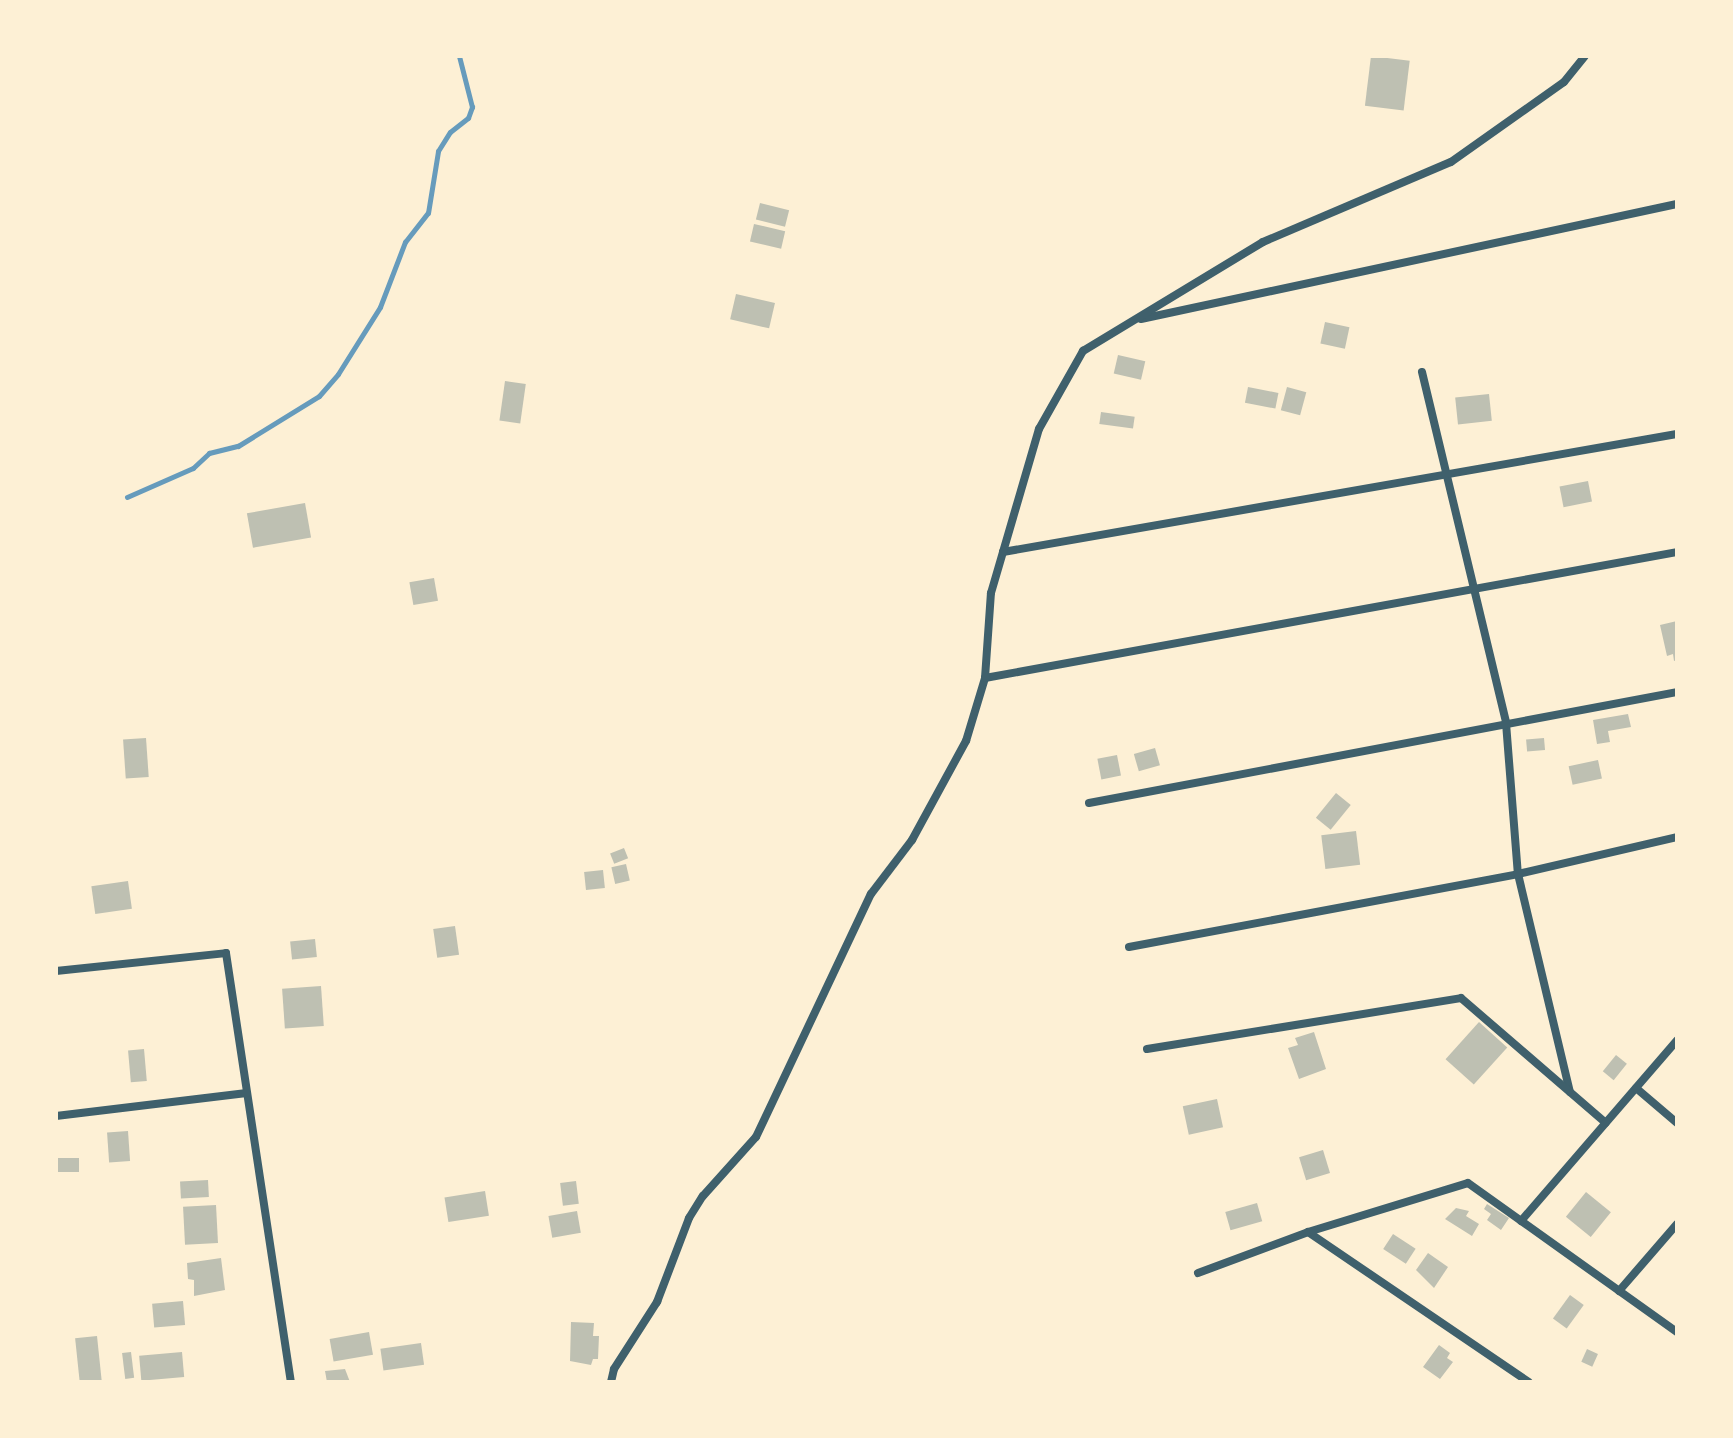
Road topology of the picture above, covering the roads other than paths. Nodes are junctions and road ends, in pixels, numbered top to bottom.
1 (1585, 56) edge
2 (1677, 204) edge
3 (1128, 322) junction
4 (1422, 372) dead end
5 (1677, 434) edge
6 (1446, 475) junction
7 (1003, 552) junction
8 (1677, 552) edge
9 (1473, 587) junction
10 (985, 678) junction
11 (1677, 692) edge
12 (1506, 723) junction
13 (1089, 803) dead end
14 (1677, 837) edge
15 (1518, 874) junction
16 (1129, 947) dead end
17 (56, 971) edge
18 (1677, 1040) edge
19 (1147, 1049) dead end
20 (1636, 1088) junction
21 (1570, 1092) junction
22 (247, 1093) junction
23 (56, 1116) edge
24 (1606, 1123) junction
25 (1677, 1123) edge
26 (1521, 1221) junction
27 (1677, 1224) edge
28 (1308, 1232) junction
29 (1198, 1273) dead end
30 (1619, 1291) junction
31 (1677, 1332) edge
32 (291, 1382) edge
33 (611, 1382) edge
34 (1529, 1382) edge

1 - 3 street
2 - 3 street
3 - 7 street
4 - 6 street
5 - 6 street
6 - 7 street
6 - 9 street
7 - 10 street
8 - 9 street
9 - 10 street
9 - 12 street
10 - 33 street
11 - 12 street
12 - 13 street
12 - 15 street
14 - 15 street
15 - 16 street
15 - 21 street
17 - 22 street
18 - 20 street
19 - 21 street
20 - 24 street
20 - 25 street
21 - 24 street
22 - 23 street
22 - 32 street
24 - 26 street
26 - 28 street
26 - 30 street
27 - 30 street
28 - 29 street
28 - 34 street
30 - 31 street

